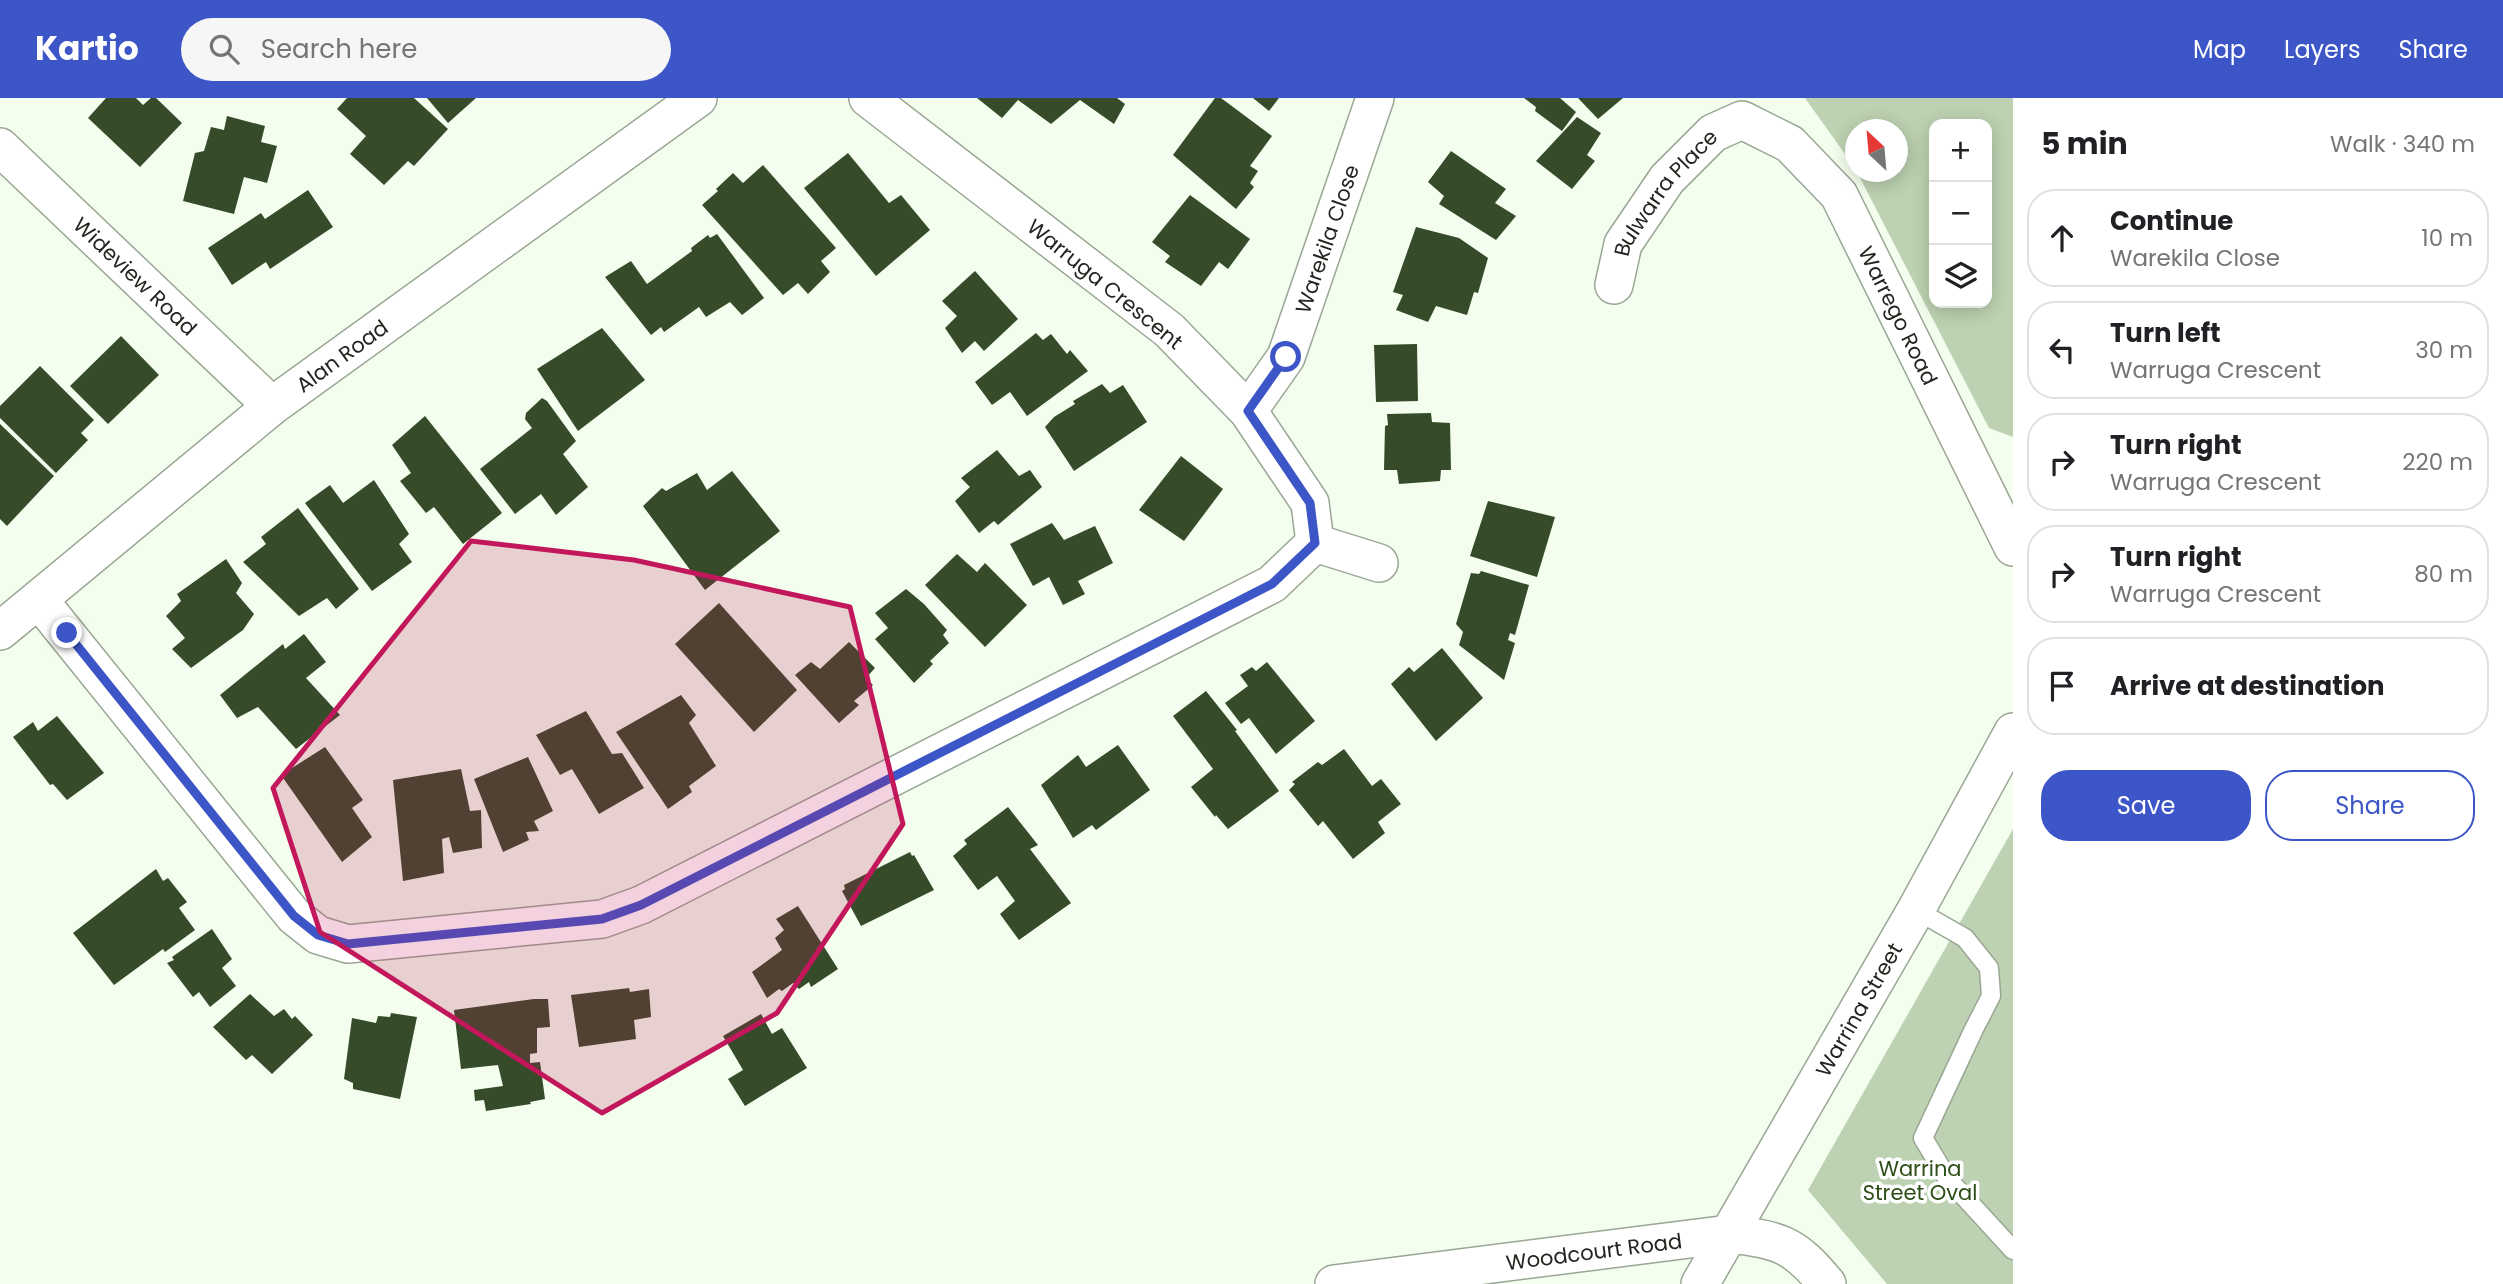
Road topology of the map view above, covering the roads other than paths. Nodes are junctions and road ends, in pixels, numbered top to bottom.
1 (698, 98) edge
2 (868, 98) edge
3 (1375, 98) edge
4 (1741, 120) joint
5 (0, 147) edge
6 (1614, 285) dead end
7 (272, 406) junction
8 (1248, 411) junction
9 (1315, 543) junction
10 (2013, 547) edge
11 (1379, 563) dead end
12 (39, 600) junction
13 (0, 631) edge
14 (2013, 732) edge
15 (1916, 910) junction
16 (1729, 1234) junction
17 (2013, 1250) edge
18 (1334, 1284) edge
19 (1700, 1284) edge
20 (1828, 1284) edge

1 - 7 street, Alan Road
2 - 8 street, Warruga Crescent
3 - 8 street, Warekila Close
4 - 6 street, Bulwarra Place
4 - 10 street, Warrego Road
5 - 7 street, Wideview Road
7 - 12 street, Alan Road
8 - 9 street, Warruga Crescent
9 - 11 street
9 - 12 street
12 - 13 street, Alan Road
14 - 15 street, Warrina Street
15 - 16 street, Warrina Street
15 - 17 lane
16 - 18 street, Woodcourt Road
16 - 19 street, Warrina Street
16 - 20 street, Woodcourt Road

